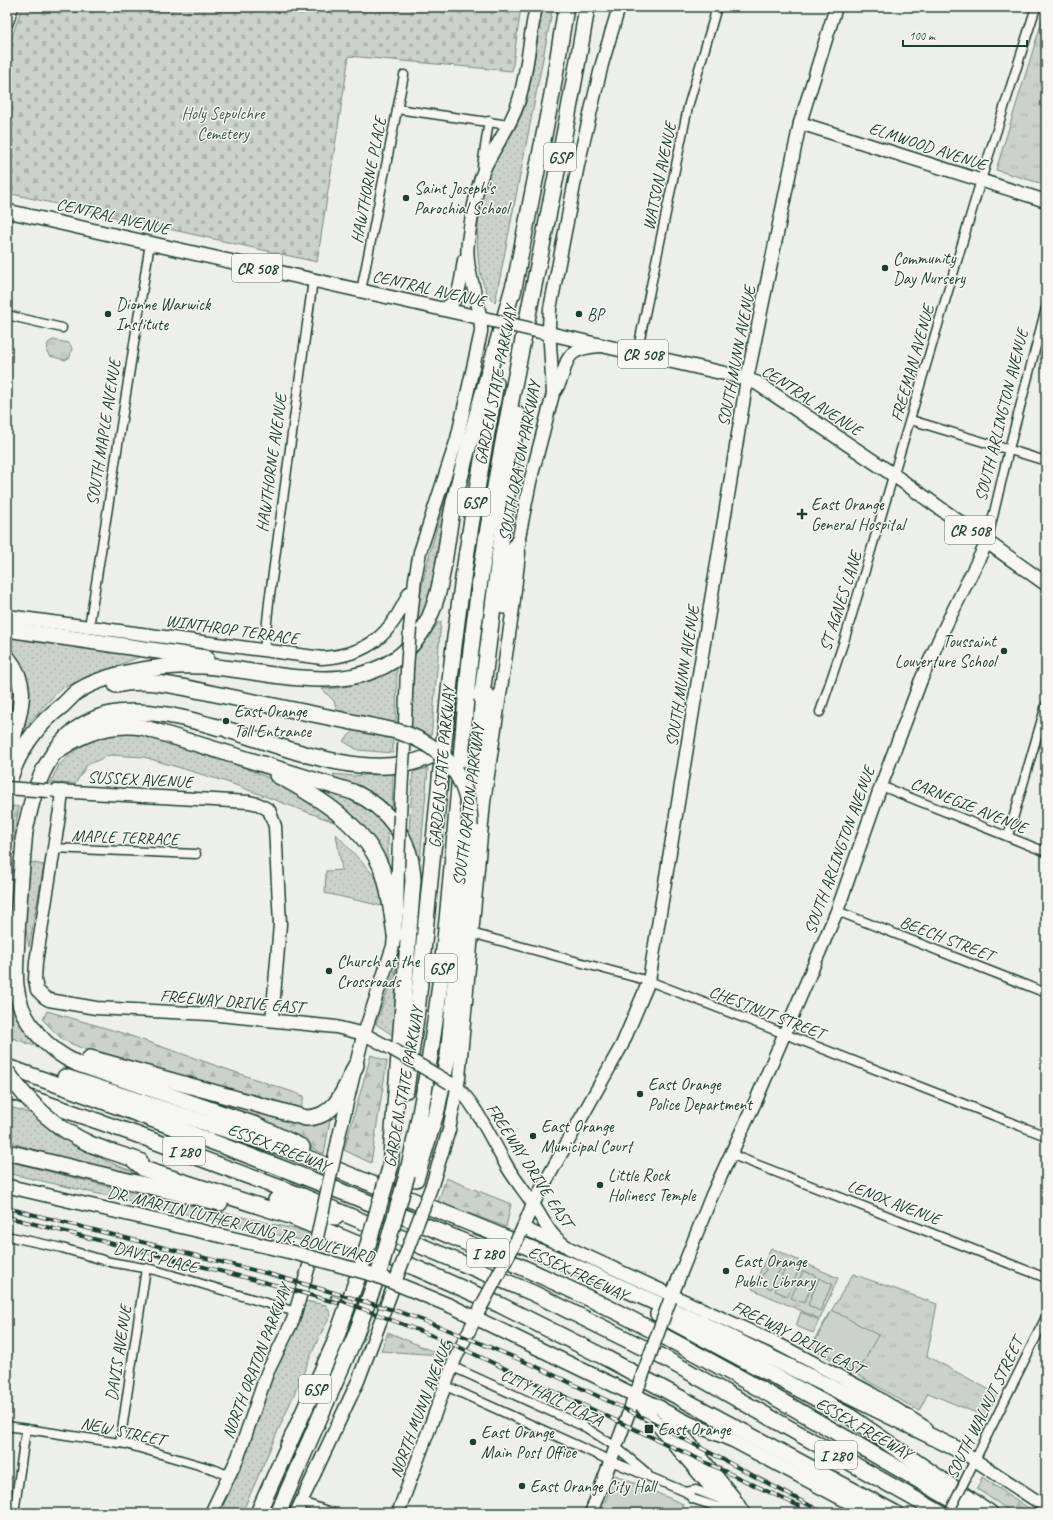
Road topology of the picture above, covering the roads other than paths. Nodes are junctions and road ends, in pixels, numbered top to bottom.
1 (12, 7) edge
2 (536, 7) edge
3 (566, 7) edge
4 (587, 7) edge
5 (619, 7) edge
6 (718, 7) edge
7 (836, 7) edge
8 (1036, 7) edge
9 (7, 22) edge
10 (404, 75) dead end
11 (398, 109) junction
12 (490, 121) junction
13 (800, 123) junction
14 (509, 126) junction
15 (981, 180) junction
16 (479, 184) junction
17 (1046, 200) edge
18 (7, 211) edge
19 (150, 243) junction
20 (468, 243) junction
21 (313, 280) junction
22 (514, 284) junction
23 (361, 291) junction
24 (530, 306) junction
25 (1046, 308) edge
26 (440, 309) junction
27 (7, 315) edge
28 (481, 318) junction
29 (62, 328) dead end
30 (544, 332) junction
31 (603, 346) junction
32 (637, 353) junction
33 (747, 379) junction
34 (553, 394) junction
35 (911, 420) junction
36 (1009, 449) junction
37 (1046, 461) edge
38 (895, 476) junction
39 (518, 542) junction
40 (988, 542) junction
41 (414, 579) junction
42 (1046, 584) edge
43 (7, 616) edge
44 (89, 627) junction
45 (7, 629) edge
46 (264, 651) junction
47 (7, 657) edge
48 (240, 670) junction
49 (66, 702) junction
50 (1046, 705) edge
51 (820, 712) dead end
52 (209, 748) junction
53 (54, 753) junction
54 (8, 784) edge
55 (880, 786) junction
56 (62, 791) junction
57 (470, 826) junction
58 (25, 830) junction
59 (1008, 836) junction
60 (53, 848) junction
61 (1046, 852) edge
62 (196, 854) dead end
63 (837, 911) junction
64 (7, 920) edge
65 (471, 933) junction
66 (395, 935) junction
67 (16, 959) junction
68 (649, 981) junction
69 (1046, 993) edge
70 (272, 1020) junction
71 (364, 1034) junction
72 (784, 1035) junction
73 (7, 1063) edge
74 (356, 1065) junction
75 (7, 1067) edge
76 (7, 1072) edge
77 (454, 1085) junction
78 (7, 1090) edge
79 (1046, 1136) edge
80 (7, 1152) edge
81 (730, 1154) junction
82 (131, 1158) junction
83 (390, 1168) junction
84 (412, 1177) junction
85 (367, 1182) junction
86 (7, 1186) edge
87 (533, 1204) junction
88 (359, 1219) junction
89 (522, 1230) junction
90 (494, 1233) junction
91 (332, 1234) junction
92 (7, 1236) edge
93 (569, 1248) junction
94 (146, 1268) junction
95 (1046, 1278) edge
96 (671, 1297) junction
97 (296, 1312) junction
98 (1046, 1317) edge
99 (476, 1318) junction
100 (453, 1367) junction
101 (446, 1386) junction
102 (637, 1390) junction
103 (660, 1408) junction
104 (7, 1426) edge
105 (26, 1429) junction
106 (120, 1443) junction
107 (616, 1447) junction
108 (959, 1450) junction
109 (975, 1460) junction
110 (610, 1461) junction
111 (229, 1476) junction
112 (652, 1477) junction
113 (686, 1492) junction
114 (724, 1501) junction
115 (302, 1502) junction
116 (1046, 1507) edge
117 (14, 1513) edge
118 (211, 1513) edge
119 (258, 1513) edge
120 (278, 1513) edge
121 (296, 1513) edge
122 (333, 1513) edge
123 (398, 1513) edge
124 (591, 1513) edge
125 (738, 1513) edge
126 (743, 1513) edge
127 (868, 1513) edge
128 (895, 1513) edge
129 (940, 1513) edge
130 (949, 1513) edge
131 (975, 1513) edge
132 (990, 1513) edge

1 - 9 main road
2 - 14 main road
3 - 22 highway, GARDEN STATE PARKWAY / GSP
4 - 24 highway, GARDEN STATE PARKWAY / GSP
5 - 30 main road, SOUTH ORATON PARKWAY
6 - 32 street, WATSON AVENUE
7 - 13 main road, SOUTH MUNN AVENUE
8 - 15 street, FREEMAN AVENUE
10 - 11 street, HAWTHORNE PLACE
11 - 12 street
11 - 23 street, HAWTHORNE PLACE
12 - 14 street
12 - 16 street
13 - 15 main road, ELMWOOD AVENUE
13 - 33 main road, SOUTH MUNN AVENUE
14 - 16 main road
15 - 17 main road, ELMWOOD AVENUE
15 - 35 street, FREEMAN AVENUE
16 - 20 main road
18 - 19 main road, CENTRAL AVENUE / CR 508
19 - 21 main road, CENTRAL AVENUE / CR 508
19 - 44 street, SOUTH MAPLE AVENUE
20 - 26 main road
20 - 28 main road
21 - 23 main road, CENTRAL AVENUE / CR 508
21 - 46 street, HAWTHORNE AVENUE
22 - 48 highway
22 - 83 highway, GARDEN STATE PARKWAY / GSP, bridge
23 - 26 main road, CENTRAL AVENUE / CR 508
24 - 53 highway
24 - 84 highway, GARDEN STATE PARKWAY / GSP, bridge
25 - 36 street, SOUTH ARLINGTON AVENUE
26 - 28 main road, CENTRAL AVENUE / CR 508
27 - 29 street
28 - 30 main road, CENTRAL AVENUE / CR 508, bridge
28 - 41 main road
30 - 31 main road, CENTRAL AVENUE / CR 508
30 - 34 main road, SOUTH ORATON PARKWAY
31 - 32 main road, CENTRAL AVENUE / CR 508
31 - 34 main road
32 - 33 main road, CENTRAL AVENUE / CR 508
33 - 38 main road, CENTRAL AVENUE / CR 508
33 - 68 main road, SOUTH MUNN AVENUE
34 - 39 main road, SOUTH ORATON PARKWAY
35 - 36 street
35 - 38 street, FREEMAN AVENUE
36 - 37 street
36 - 40 street, SOUTH ARLINGTON AVENUE
38 - 40 main road, CENTRAL AVENUE / CR 508
38 - 51 street, ST AGNES LANE
39 - 57 highway, bridge
39 - 65 main road, SOUTH ORATON PARKWAY
40 - 42 main road, CENTRAL AVENUE / CR 508
40 - 55 main road, SOUTH ARLINGTON AVENUE
41 - 46 main road, WINTHROP TERRACE
41 - 66 main road, bridge
43 - 44 main road, WINTHROP TERRACE
44 - 46 main road, WINTHROP TERRACE
45 - 48 highway
47 - 54 highway
48 - 49 highway
49 - 54 highway
49 - 57 highway, bridge
50 - 59 street
52 - 53 highway
52 - 66 highway
52 - 83 highway
53 - 58 highway
54 - 56 main road, SUSSEX AVENUE, bridge
55 - 59 street, CARNEGIE AVENUE
55 - 63 main road, SOUTH ARLINGTON AVENUE
56 - 60 main road
56 - 70 main road, SUSSEX AVENUE
57 - 84 highway
58 - 64 highway
58 - 67 highway
59 - 61 street, CARNEGIE AVENUE
60 - 62 street, MAPLE TERRACE
60 - 70 main road, FREEWAY DRIVE EAST
63 - 69 street, BEECH STREET
63 - 72 main road, SOUTH ARLINGTON AVENUE
65 - 68 street, CHESTNUT STREET
65 - 77 main road, SOUTH ORATON PARKWAY
66 - 71 main road
67 - 74 highway
67 - 85 highway
68 - 72 street, CHESTNUT STREET
68 - 87 main road, SOUTH MUNN AVENUE
70 - 71 main road, FREEWAY DRIVE EAST
71 - 74 main road
71 - 77 main road, FREEWAY DRIVE EAST, bridge
72 - 79 street, CHESTNUT STREET
72 - 81 main road, SOUTH ARLINGTON AVENUE
73 - 85 highway
74 - 97 main road, NORTH ORATON PARKWAY, bridge
75 - 131 highway, ESSEX FREEWAY / I 280
76 - 82 highway, bridge
77 - 87 main road, FREEWAY DRIVE EAST
77 - 115 main road, SOUTH ORATON PARKWAY, bridge
78 - 88 highway, I 280
80 - 91 highway
81 - 95 street, LENOX AVENUE
81 - 96 main road, SOUTH ARLINGTON AVENUE
82 - 88 highway
82 - 91 highway
83 - 119 highway, GARDEN STATE PARKWAY / GSP, bridge
84 - 120 highway, GSP, bridge
85 - 90 highway
86 - 99 main road, DR. MARTIN LUTHER KING JR. BOULEVARD, bridge
87 - 89 main road, SOUTH MUNN AVENUE
87 - 93 main road, FREEWAY DRIVE EAST
88 - 129 highway, I 280
89 - 93 main road
89 - 99 main road, SOUTH MUNN AVENUE, bridge
90 - 108 highway
90 - 132 highway
91 - 128 highway
92 - 94 street, DAVIS PLACE
93 - 96 main road, FREEWAY DRIVE EAST
94 - 97 street, DAVIS PLACE
94 - 106 street, DAVIS AVENUE
96 - 102 main road, SOUTH ARLINGTON AVENUE, bridge
96 - 108 main road, FREEWAY DRIVE EAST
97 - 111 main road, NORTH ORATON PARKWAY
98 - 109 street, SOUTH WALNUT STREET
99 - 100 main road, NORTH MUNN AVENUE
99 - 102 main road, DR. MARTIN LUTHER KING JR. BOULEVARD
100 - 101 main road, NORTH MUNN AVENUE
100 - 107 street, CITY HALL PLAZA
101 - 110 street, CITY HALL PLAZA
101 - 123 main road, NORTH MUNN AVENUE
102 - 103 main road, DR. MARTIN LUTHER KING JR. BOULEVARD
102 - 107 main road, SOUTH ARLINGTON AVENUE
102 - 114 main road, DR. MARTIN LUTHER KING JR. BOULEVARD
103 - 126 main road, DR. MARTIN LUTHER KING JR. BOULEVARD
103 - 127 main road
104 - 105 street, NEW STREET
105 - 106 street, NEW STREET
105 - 117 street
106 - 111 street, NEW STREET
107 - 110 main road, SOUTH ARLINGTON AVENUE
107 - 112 street, CITY HALL PLAZA
108 - 109 main road, FREEWAY DRIVE EAST
109 - 116 main road, FREEWAY DRIVE EAST
109 - 130 street, SOUTH WALNUT STREET, bridge
110 - 112 street, CITY HALL PLAZA
110 - 124 main road, SOUTH ARLINGTON AVENUE
111 - 118 main road, NORTH ORATON PARKWAY
112 - 113 street, CITY HALL PLAZA
113 - 114 street, CITY HALL PLAZA
113 - 125 street, CITY HALL PLAZA
114 - 126 main road, DR. MARTIN LUTHER KING JR. BOULEVARD
115 - 121 main road
115 - 122 street

